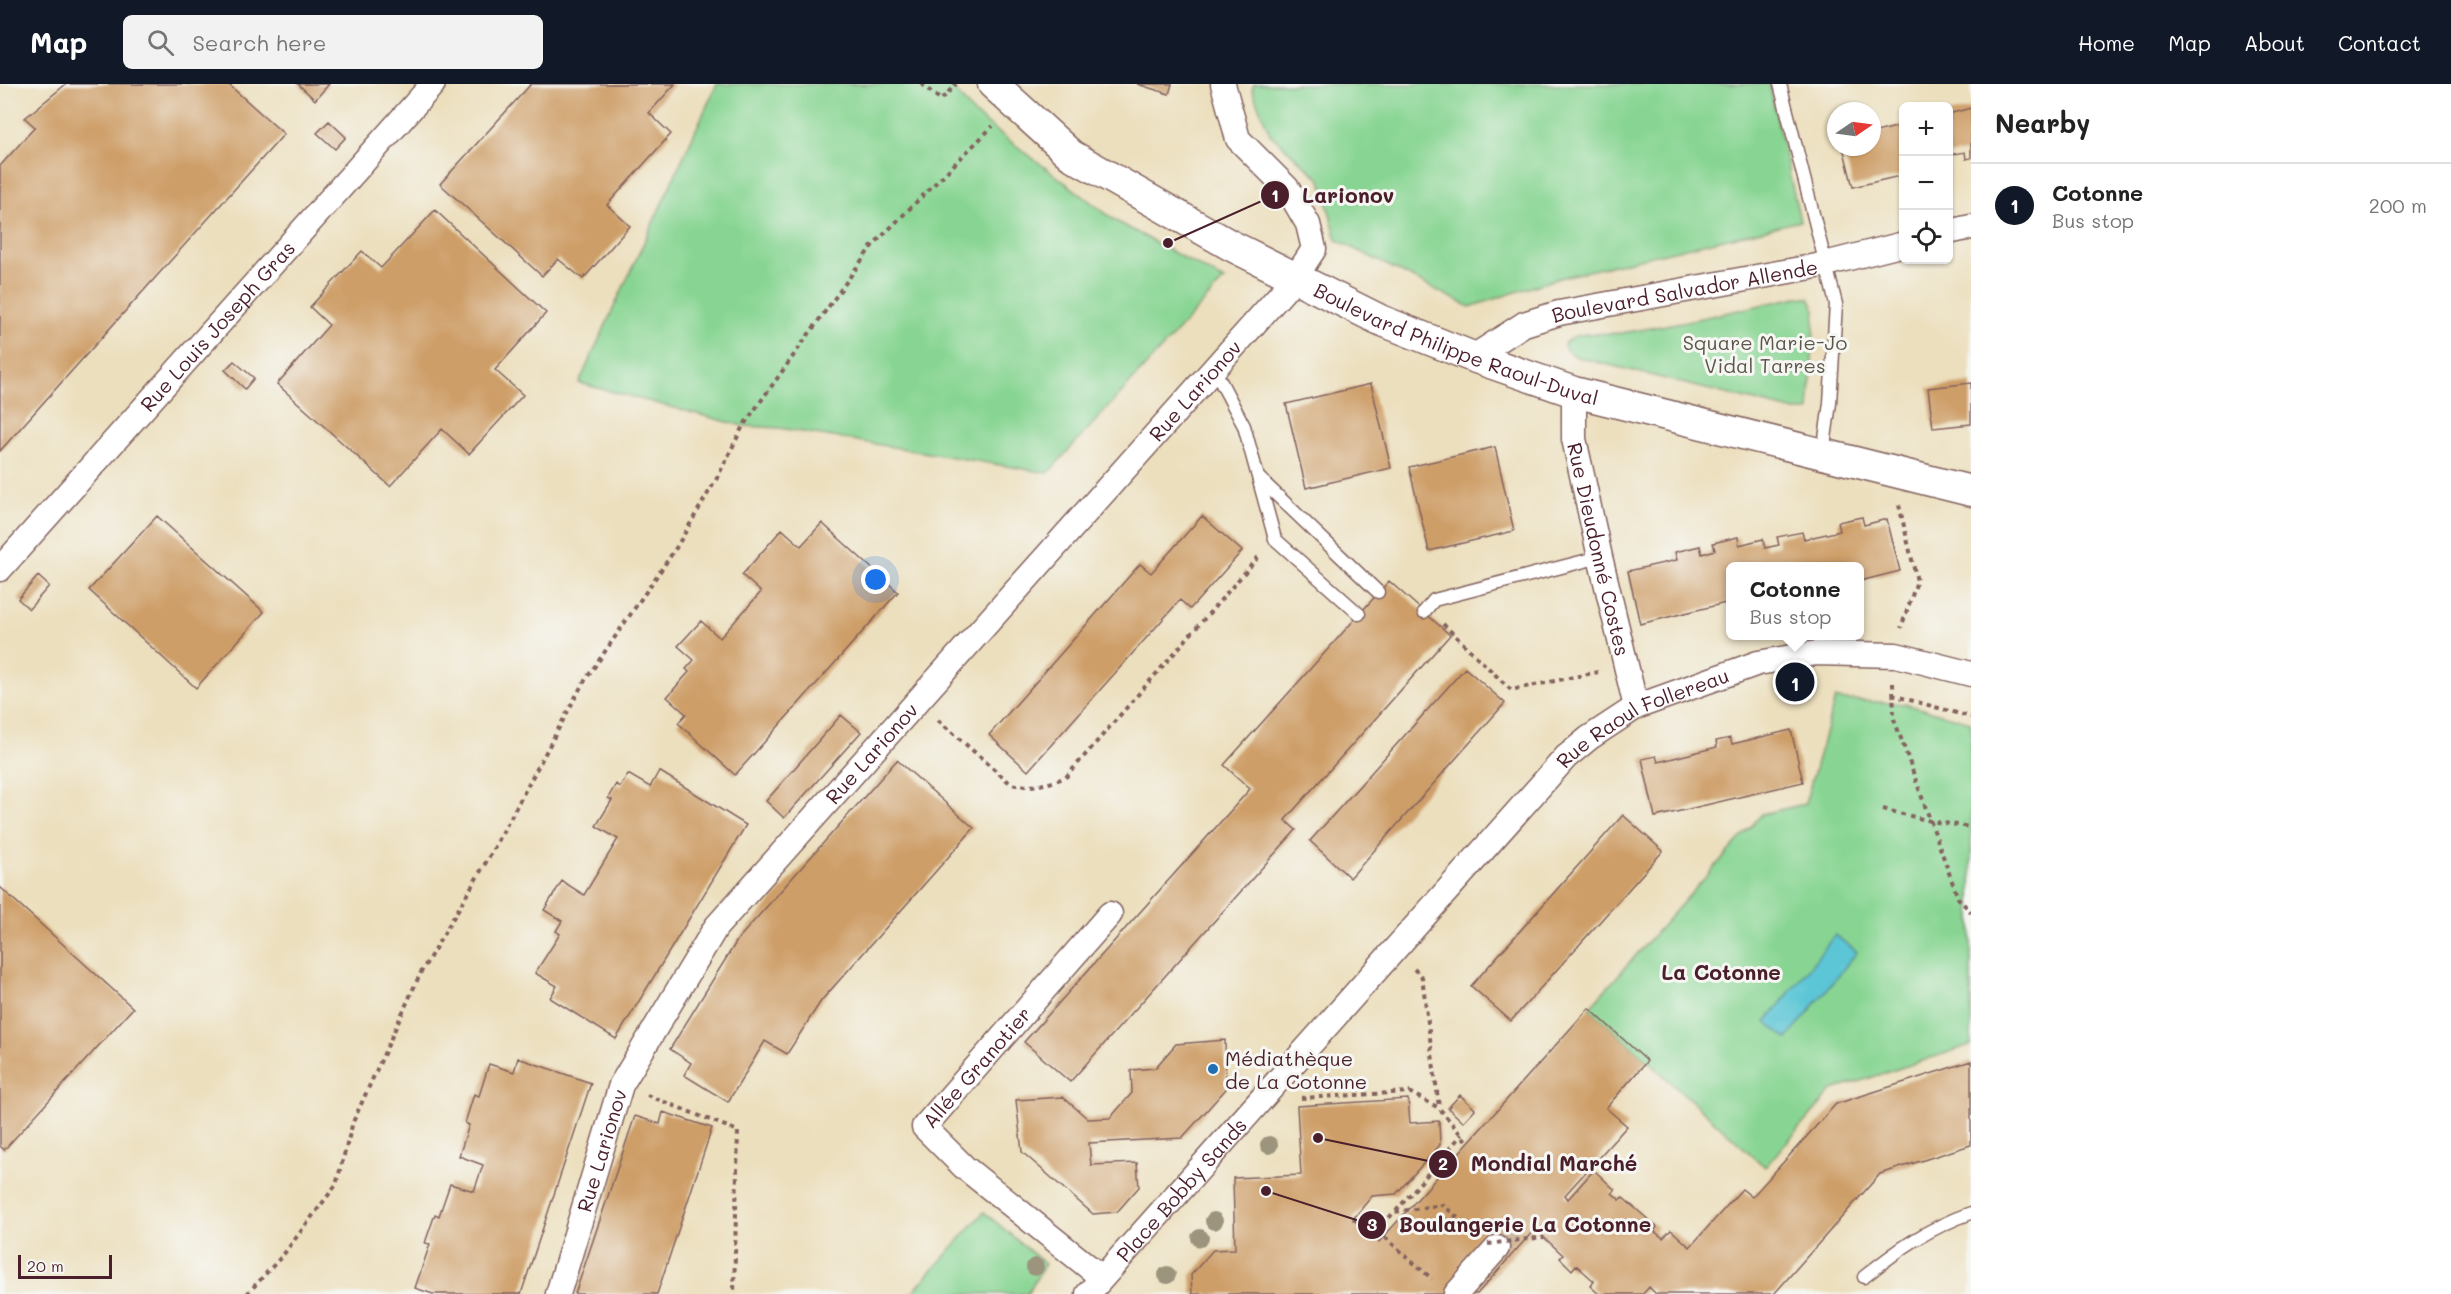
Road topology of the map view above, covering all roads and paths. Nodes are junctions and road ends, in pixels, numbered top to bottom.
1 (433, 84) edge
2 (921, 84) edge
3 (956, 84) edge
4 (993, 84) edge
5 (1223, 84) edge
6 (1780, 84) edge
7 (994, 124) dead end
8 (1971, 227) edge
9 (1953, 231) edge
10 (1899, 245) edge
11 (1825, 264) junction
12 (1296, 278) junction
13 (1473, 357) junction
14 (1214, 369) junction
15 (1574, 392) junction
16 (1823, 453) junction
17 (1258, 478) junction
18 (1971, 490) edge
19 (1901, 515) dead end
20 (1275, 539) junction
21 (1600, 557) junction
22 (0, 569) edge
23 (1914, 570) dead end
24 (1378, 592) dead end
25 (1426, 610) joint
26 (1359, 614) dead end
27 (1625, 666) junction
28 (1971, 674) edge
29 (1892, 695) dead end
30 (918, 702) junction
31 (1636, 707) junction
32 (1971, 717) edge
33 (1894, 719) dead end
34 (1883, 809) dead end
35 (1930, 821) junction
36 (1971, 827) edge
37 (1971, 912) edge
38 (1110, 914) dead end
39 (1394, 950) junction
40 (621, 1085) junction
41 (1259, 1100) junction
42 (1439, 1108) junction
43 (1462, 1134) junction
44 (1468, 1143) dead end
45 (1395, 1212) junction
46 (1971, 1213) edge
47 (1353, 1219) dead end
48 (1378, 1231) junction
49 (1544, 1238) dead end
50 (1492, 1246) junction
51 (1864, 1277) dead end
52 (1094, 1286) edge
53 (1448, 1290) edge
54 (246, 1294) edge
55 (558, 1294) edge
56 (735, 1294) edge

1 - 22 street, Rue Louis Joseph Gras
2 - 3 path
4 - 12 street, Boulevard Philippe Raoul-Duval
5 - 12 street, Rue Larionov
6 - 11 lane
7 - 54 path
8 - 9 street
10 - 11 street, Boulevard Salvador Allende
11 - 13 street, Boulevard Salvador Allende
11 - 16 lane
12 - 13 street, Boulevard Philippe Raoul-Duval
12 - 14 street, Rue Larionov
13 - 15 street, Boulevard Philippe Raoul-Duval
14 - 17 lane
14 - 30 street, Rue Larionov
15 - 16 street, Boulevard Philippe Raoul-Duval
15 - 21 street, Rue Dieudonné Costes
16 - 18 street, Boulevard Philippe Raoul-Duval
17 - 20 lane
17 - 24 lane
19 - 23 path
20 - 26 lane
20 - 30 path
21 - 25 lane
21 - 27 street, Rue Dieudonné Costes
25 - 27 path
27 - 31 street, Rue Dieudonné Costes
28 - 31 street, Rue Raoul Follereau
29 - 32 path
30 - 40 street, Rue Larionov
31 - 39 street, Rue Raoul Follereau
33 - 35 path
34 - 35 path
35 - 36 path
35 - 37 path
38 - 52 street, Allée Granotier
39 - 41 street, Place Bobby Sands
39 - 42 path
40 - 55 street, Rue Larionov
40 - 56 path
41 - 42 path
41 - 52 street, Place Bobby Sands
42 - 43 path
43 - 44 path
43 - 45 path
45 - 48 path
45 - 50 path
46 - 51 lane
47 - 48 path
48 - 53 path
49 - 50 path, bridge
50 - 53 street

